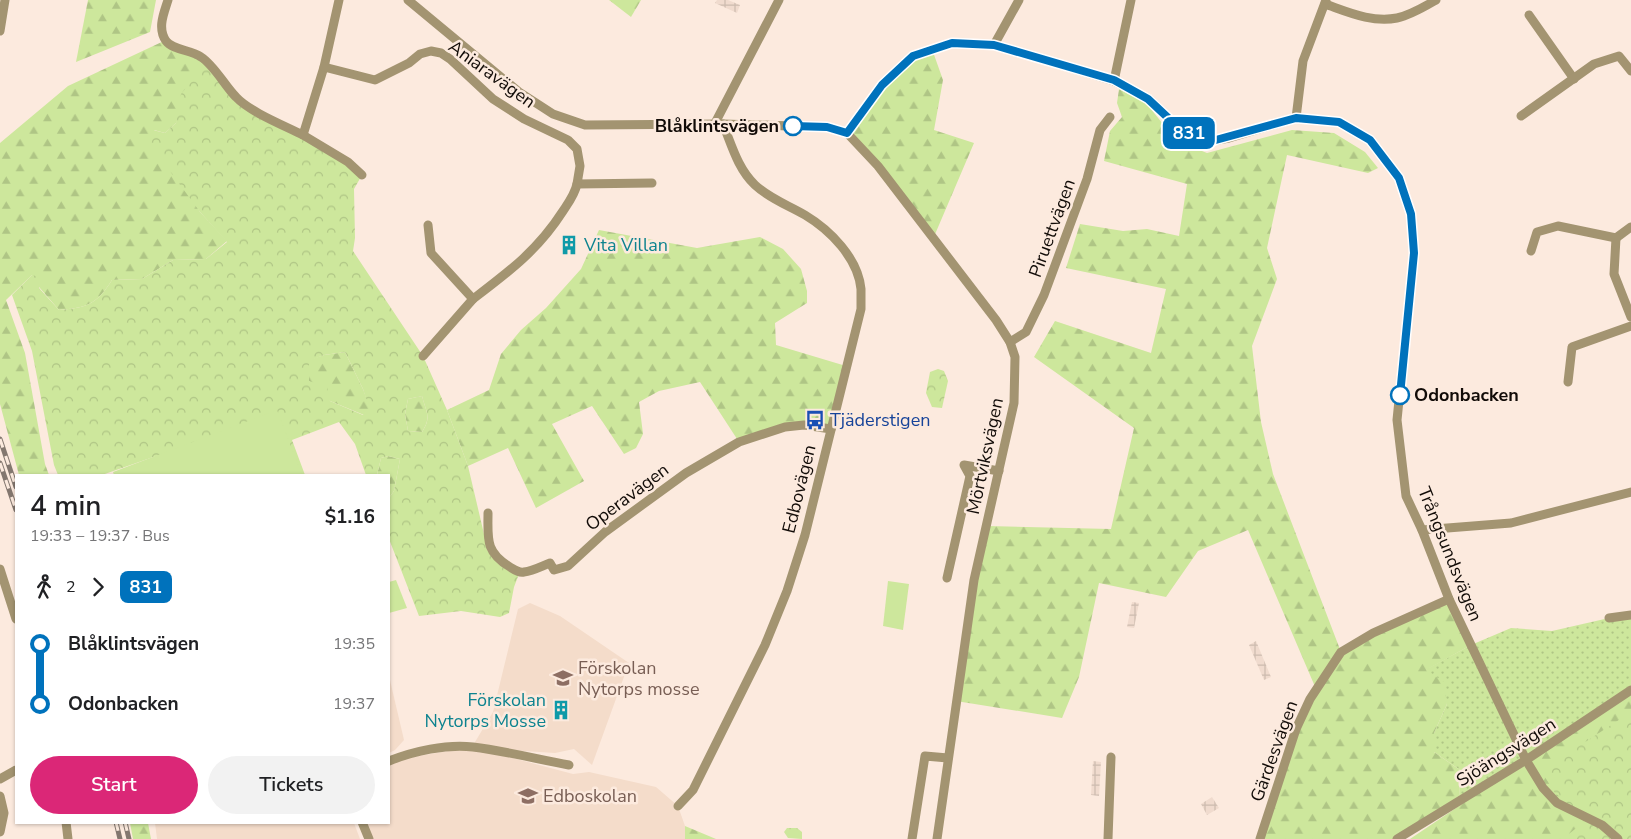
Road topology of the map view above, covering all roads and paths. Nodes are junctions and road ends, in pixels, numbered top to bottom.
1 (5, 0) edge
2 (168, 0) edge
3 (339, 0) edge
4 (408, 0) edge
5 (779, 0) edge
6 (1019, 0) edge
7 (1130, 0) edge
8 (1436, 0) edge
9 (1326, 2) edge
10 (1529, 15) dead end
11 (0, 31) edge
12 (994, 45) junction
13 (324, 67) junction
14 (1631, 71) edge
15 (1574, 79) junction
16 (1114, 80) junction
17 (1521, 116) dead end
18 (1110, 117) dead end
19 (1296, 118) junction
20 (719, 124) junction
21 (847, 133) junction
22 (302, 135) junction
23 (362, 175) dead end
24 (652, 183) dead end
25 (577, 184) junction
26 (428, 225) dead end
27 (1631, 227) edge
28 (1616, 238) junction
29 (1531, 251) dead end
30 (473, 299) junction
31 (1631, 317) edge
32 (1631, 326) edge
33 (1010, 342) junction
34 (423, 356) dead end
35 (1568, 382) dead end
36 (831, 429) junction
37 (999, 471) junction
38 (1631, 492) edge
39 (488, 513) dead end
40 (1422, 530) junction
41 (0, 569) edge
42 (947, 578) dead end
43 (1449, 599) junction
44 (1631, 615) edge
45 (15, 616) edge
46 (1608, 618) dead end
47 (1631, 690) edge
48 (1112, 757) dead end
49 (948, 758) junction
50 (390, 760) edge
51 (1526, 760) junction
52 (569, 765) dead end
53 (15, 771) edge
54 (0, 779) edge
55 (0, 796) edge
56 (678, 806) dead end
57 (66, 824) edge
58 (363, 824) edge
59 (0, 832) edge
60 (68, 839) edge
61 (369, 839) edge
62 (912, 839) edge
63 (937, 839) edge
64 (1108, 839) edge
65 (1260, 839) edge
66 (1397, 839) edge
67 (1618, 839) edge

1 - 11 street
2 - 22 street
3 - 13 street
4 - 20 street
5 - 20 street
6 - 12 street
7 - 16 street
8 - 9 street
9 - 19 street
10 - 15 street
12 - 16 street, Trångsundsvägen
12 - 21 street, Trångsundsvägen
13 - 22 street
13 - 25 street, Aniaravägen
14 - 15 street
15 - 17 street
16 - 19 street, Trångsundsvägen
18 - 33 street, Piruettvägen
19 - 40 street, Trångsundsvägen
20 - 21 street
20 - 36 street, Edbovägen
21 - 33 street, Mörtviksvägen
22 - 23 street
24 - 25 street
25 - 30 street, Aniaravägen
26 - 30 street
27 - 28 street
28 - 29 street
28 - 31 street
30 - 34 street, Aniaravägen
32 - 35 street
33 - 37 street, Mörtviksvägen
36 - 39 street, Operavägen
36 - 56 street, Edbovägen
37 - 42 street
37 - 49 street, Mörtviksvägen
38 - 40 street
40 - 43 street, Trångsundsvägen
41 - 45 street
43 - 51 street, Trångsundsvägen
43 - 65 street, Gärdesvägen
44 - 46 street
47 - 51 street, Sjöängsvägen
48 - 64 street
49 - 62 street
49 - 63 street, Mörtviksvägen
50 - 52 street
51 - 66 street, Sjöängsvägen
51 - 67 street, Trångsundsvägen
53 - 54 street
55 - 59 street
57 - 60 street
58 - 61 street

